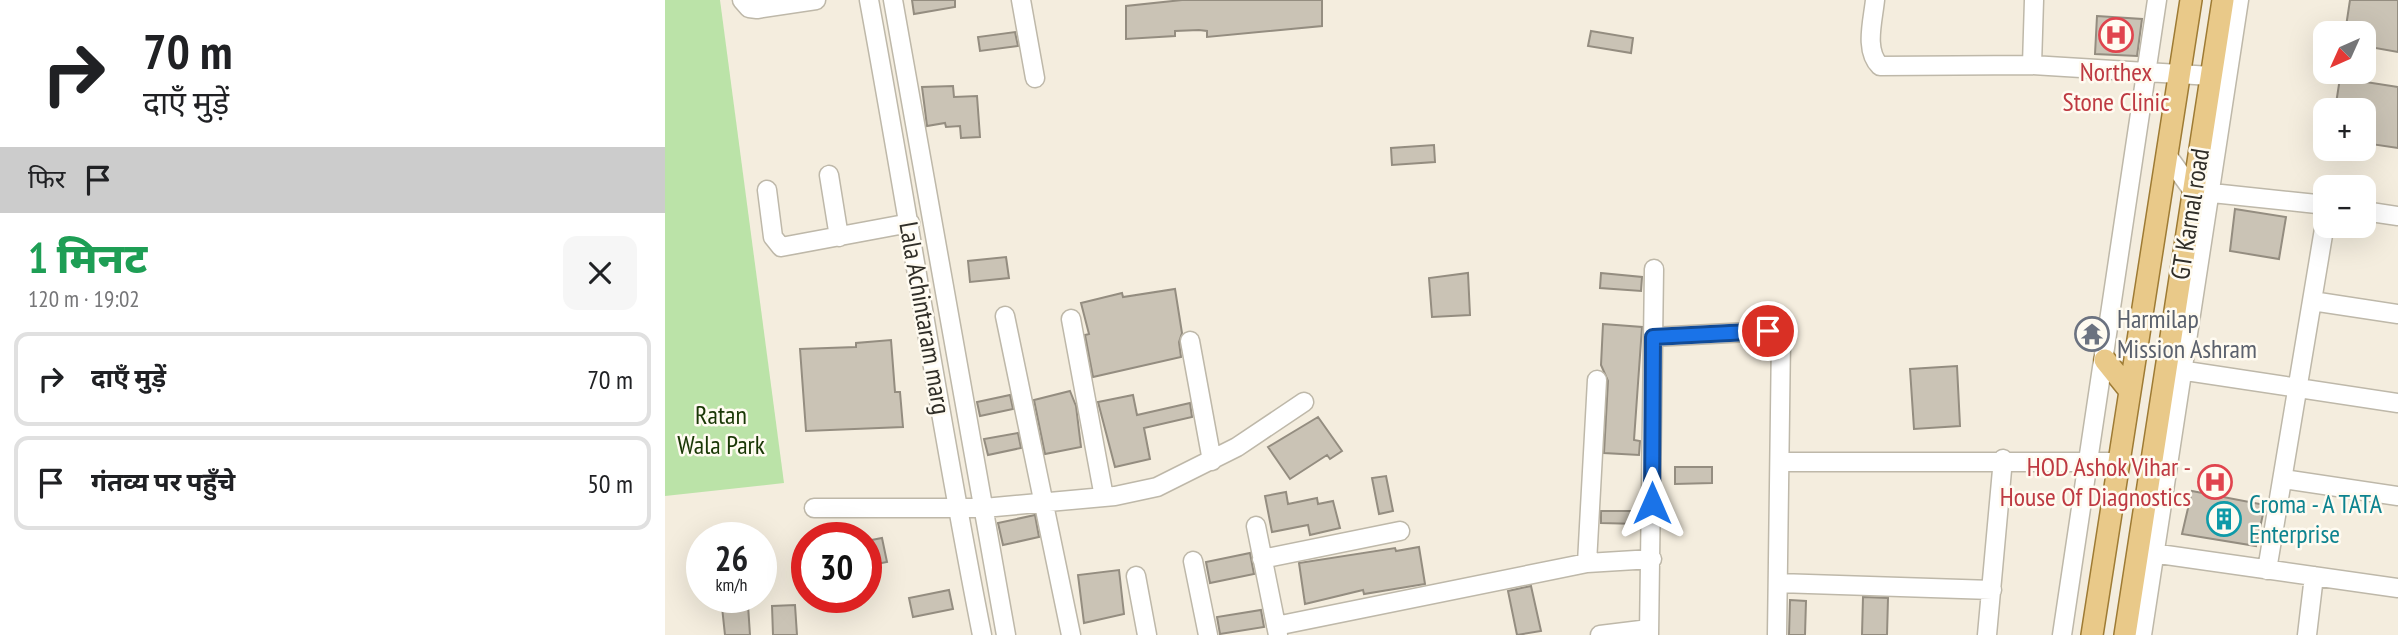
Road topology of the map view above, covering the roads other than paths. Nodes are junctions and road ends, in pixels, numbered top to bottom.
1 (742, 0) edge
2 (869, 0) edge
3 (893, 0) edge
4 (1021, 0) edge
5 (1875, 0) edge
6 (2034, 0) edge
7 (2157, 0) edge
8 (2191, 0) edge
9 (2223, 0) edge
10 (2239, 0) edge
11 (807, 1) edge
12 (2032, 65) junction
13 (2145, 72) junction
14 (2181, 74) junction
15 (2211, 76) junction
16 (1035, 78) dead end
17 (2167, 155) junction
18 (829, 175) dead end
19 (767, 190) dead end
20 (2202, 192) junction
21 (2313, 204) edge
22 (2376, 213) edge
23 (2398, 216) edge
24 (909, 223) junction
25 (839, 237) junction
26 (2322, 238) edge
27 (1654, 269) dead end
28 (2312, 301) junction
29 (2398, 314) edge
30 (1005, 316) dead end
31 (1071, 318) dead end
32 (1653, 337) junction
33 (1190, 341) dead end
34 (2105, 360) junction
35 (2174, 370) junction
36 (1597, 380) dead end
37 (2298, 388) junction
38 (2130, 391) junction
39 (1304, 402) dead end
40 (2398, 403) edge
41 (2003, 459) junction
42 (1212, 461) junction
43 (2090, 461) junction
44 (1781, 462) junction
45 (2117, 462) junction
46 (2283, 479) junction
47 (2398, 496) edge
48 (1104, 497) junction
49 (1042, 502) junction
50 (814, 508) dead end
51 (957, 508) junction
52 (984, 508) junction
53 (1256, 526) dead end
54 (1400, 531) dead end
55 (2146, 552) junction
56 (1262, 559) junction
57 (1652, 559) junction
58 (1193, 561) dead end
59 (1587, 563) junction
60 (2267, 570) junction
61 (1136, 576) dead end
62 (2314, 576) junction
63 (1778, 583) junction
64 (2398, 588) edge
65 (1992, 590) junction
66 (1277, 630) edge
67 (1649, 632) edge
68 (982, 635) edge
69 (1006, 635) edge
70 (1071, 635) edge
71 (1147, 635) edge
72 (1208, 635) edge
73 (1600, 635) edge
74 (1777, 635) edge
75 (1987, 635) edge
76 (2062, 635) edge
77 (2092, 635) edge
78 (2125, 635) edge
79 (2142, 635) edge
80 (2307, 635) edge

1 - 11 street
2 - 24 street, Lala Achintaram marg
3 - 52 street, Lala Achintaram marg
4 - 16 street
5 - 12 street
6 - 12 street
7 - 13 street
8 - 14 main road
9 - 15 main road, GT Karnal road
10 - 20 street
12 - 13 street
13 - 14 street
13 - 34 street
14 - 15 street
14 - 17 main road
15 - 20 main road, GT Karnal road
17 - 20 street
17 - 38 main road
18 - 25 street
19 - 25 street
20 - 21 street
20 - 35 main road, GT Karnal road
22 - 23 street
24 - 25 street
24 - 51 street, Lala Achintaram marg
26 - 28 street
27 - 32 street
28 - 29 street
28 - 37 street
30 - 49 street
31 - 48 street
32 - 44 street
32 - 57 street
33 - 42 street
34 - 38 main road
34 - 43 street
35 - 37 street
35 - 55 main road, GT Karnal road
36 - 59 street
37 - 40 street
37 - 46 street
38 - 45 main road
39 - 42 street
41 - 43 street
41 - 44 street
41 - 65 street
42 - 48 street
43 - 45 street
43 - 76 street
44 - 63 street
45 - 77 main road
46 - 47 street
46 - 60 street
48 - 49 street
49 - 52 street
49 - 70 street
50 - 51 street
51 - 52 street
51 - 68 street, Lala Achintaram marg
52 - 69 street, Lala Achintaram marg
53 - 56 street
54 - 56 street
55 - 60 street
55 - 78 main road, GT Karnal road
55 - 79 street
56 - 66 street
57 - 59 street
57 - 67 street
58 - 72 street
59 - 66 street
60 - 62 street
61 - 71 street
62 - 64 street
62 - 80 street
63 - 65 street
63 - 74 street
65 - 75 street
67 - 73 street

